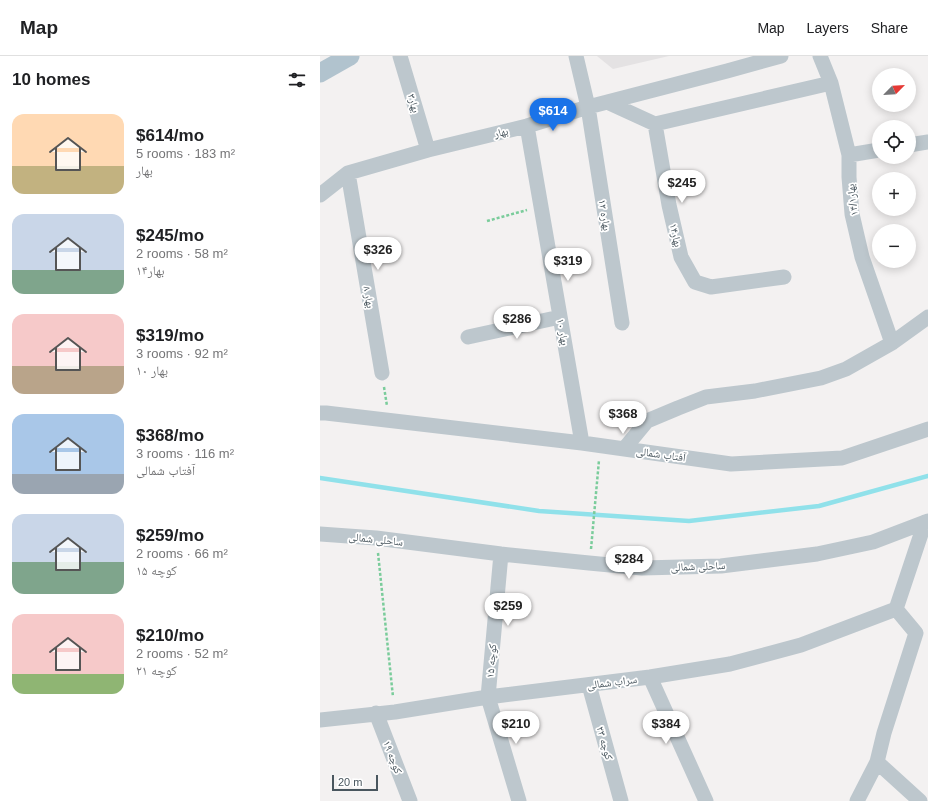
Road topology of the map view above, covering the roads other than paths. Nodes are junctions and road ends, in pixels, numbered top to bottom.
1 (350, 56) edge
2 (400, 56) edge
3 (576, 56) edge
4 (781, 56) edge
5 (820, 56) edge
6 (320, 73) edge
7 (831, 83) junction
8 (607, 102) junction
9 (588, 107) junction
10 (655, 124) junction
11 (527, 126) junction
12 (928, 142) edge
13 (916, 145) edge
14 (428, 150) junction
15 (872, 151) edge
16 (849, 155) junction
17 (348, 173) junction
18 (320, 196) edge
19 (784, 277) dead end
20 (560, 317) junction
21 (928, 317) edge
22 (622, 323) dead end
23 (468, 337) dead end
24 (892, 343) junction
25 (382, 373) road end
26 (320, 413) edge
27 (928, 429) edge
28 (582, 443) junction
29 (624, 449) junction
30 (927, 521) edge
31 (320, 534) edge
32 (501, 554) junction
33 (896, 609) junction
34 (650, 677) junction
35 (589, 685) junction
36 (488, 697) junction
37 (376, 714) junction
38 (320, 720) edge
39 (877, 762) junction
40 (410, 801) edge
41 (519, 801) edge
42 (621, 801) edge
43 (706, 801) edge
44 (857, 801) edge
45 (920, 801) edge

1 - 6 main road
2 - 14 street, بهار۳
3 - 9 street, بهاره ۱۲
4 - 8 street, بهار
5 - 7 street, بهار۱۴/۱
7 - 10 street
7 - 16 street, بهار۱۴/۱
8 - 9 street, بهار
8 - 10 street
9 - 11 street, بهار
9 - 22 street, بهاره ۱۲
10 - 19 street, بهار۱۴
11 - 14 street, بهار
11 - 20 street, بهار ۱۰
12 - 13 street
14 - 17 street, بهار
15 - 16 street
16 - 24 street, بهار۱۴/۱
17 - 18 street, بهار
17 - 25 street, بهار ۸
20 - 23 street
20 - 28 street, بهار ۱۰
21 - 24 street
24 - 29 street
26 - 28 street, آفتاب شمالی
27 - 29 street, آفتاب شمالی
28 - 29 street, آفتاب شمالی
30 - 32 street, ساحلی شمالی
30 - 33 street
31 - 32 street, ساحلی شمالی
32 - 36 street, کوچه ۱۵
33 - 34 street, سراب شمالی
33 - 39 street
34 - 35 street, سراب شمالی
34 - 43 street
35 - 36 street, سراب شمالی
35 - 42 street, کوچه ۲۳
36 - 37 street, سراب شمالی
36 - 41 street
37 - 38 street, سراب شمالی
37 - 40 street, کوچه ۱۹
39 - 44 street
39 - 45 street

